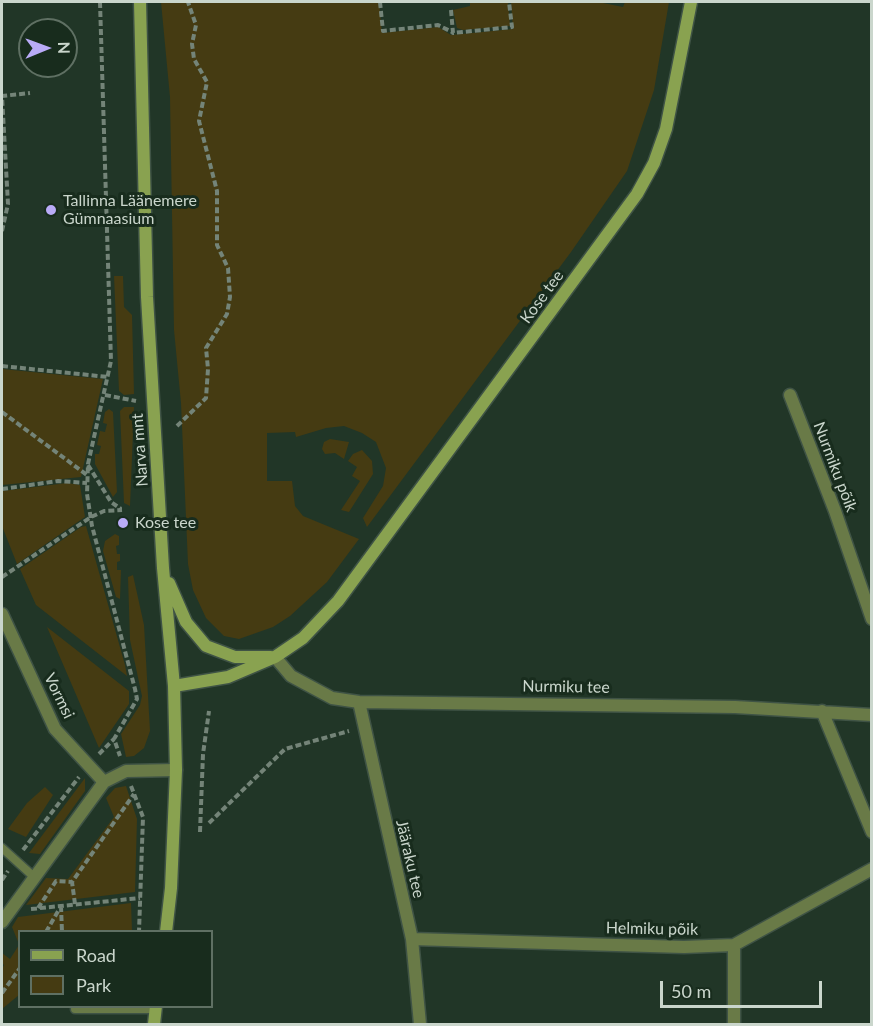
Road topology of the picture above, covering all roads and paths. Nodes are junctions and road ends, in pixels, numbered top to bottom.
1 (100, 2) edge
2 (140, 2) edge
3 (188, 2) edge
4 (381, 2) edge
5 (509, 2) edge
6 (691, 2) edge
7 (451, 10) dead end
8 (453, 33) junction
9 (30, 93) dead end
10 (2, 195) edge
11 (8, 204) junction
12 (2, 231) edge
13 (2, 366) edge
14 (108, 377) junction
15 (105, 395) junction
16 (790, 395) dead end
17 (136, 401) dead end
18 (2, 412) edge
19 (177, 426) dead end
20 (88, 464) junction
21 (87, 475) junction
22 (87, 483) junction
23 (2, 489) edge
24 (91, 517) junction
25 (163, 568) junction
26 (2, 577) edge
27 (2, 614) edge
28 (872, 619) edge
29 (275, 657) junction
30 (174, 686) junction
31 (359, 702) junction
32 (209, 711) dead end
33 (822, 711) junction
34 (872, 715) edge
35 (364, 727) junction
36 (114, 739) junction
37 (88, 764) junction
38 (176, 770) junction
39 (126, 771) junction
40 (104, 782) junction
41 (134, 794) junction
42 (209, 823) dead end
43 (200, 831) dead end
44 (872, 832) edge
45 (2, 848) edge
46 (15, 862) junction
47 (872, 869) edge
48 (33, 876) junction
49 (2, 880) edge
50 (72, 882) junction
51 (141, 888) junction
52 (147, 889) dead end
53 (140, 898) junction
54 (15, 903) junction
55 (75, 904) junction
56 (61, 906) junction
57 (37, 908) junction
58 (2, 922) edge
59 (47, 930) edge
60 (62, 930) edge
61 (139, 930) edge
62 (165, 930) edge
63 (412, 939) junction
64 (734, 945) junction
65 (18, 971) edge
66 (2, 993) edge
67 (156, 1008) edge
68 (75, 1009) dead end
69 (154, 1024) edge
70 (420, 1024) edge
71 (734, 1024) edge

1 - 14 path
2 - 25 main road, Narva mnt
3 - 19 path
4 - 8 path
5 - 8 path
6 - 29 main road, Kose tee
7 - 8 path
9 - 11 path
10 - 11 path
11 - 12 path
13 - 14 path
14 - 15 path
15 - 17 path
15 - 20 path
16 - 28 street, Nurmiku põik
18 - 21 path
20 - 21 path
20 - 24 path
21 - 22 path
22 - 23 path
22 - 24 path
24 - 26 path
24 - 36 path
25 - 29 main road
25 - 30 main road, Narva mnt
27 - 37 street, Vormsi
29 - 30 main road, Kose tee
29 - 31 street, Nurmiku tee
30 - 38 main road, Narva mnt
31 - 33 street, Nurmiku tee
31 - 35 street, Jääraku tee
32 - 43 path
33 - 34 street, Nurmiku tee
33 - 44 street
35 - 42 path
35 - 63 street, Jääraku tee
36 - 37 path
36 - 39 path
37 - 40 street, Vormsi
37 - 46 path
38 - 39 street
38 - 62 main road, Narva mnt
39 - 40 street
39 - 41 path
40 - 48 street
41 - 50 path
41 - 51 path
45 - 46 lane
46 - 48 lane
46 - 49 path
47 - 64 street, Helmiku põik
48 - 54 street
50 - 55 path
50 - 57 path
51 - 52 path
51 - 53 path
53 - 55 path
53 - 61 path
54 - 57 path
54 - 58 street
55 - 56 path
56 - 57 path
56 - 59 path
56 - 60 path
63 - 64 street, Helmiku põik
63 - 70 street, Jääraku tee
64 - 71 street
65 - 66 path
67 - 68 lane
67 - 69 main road

